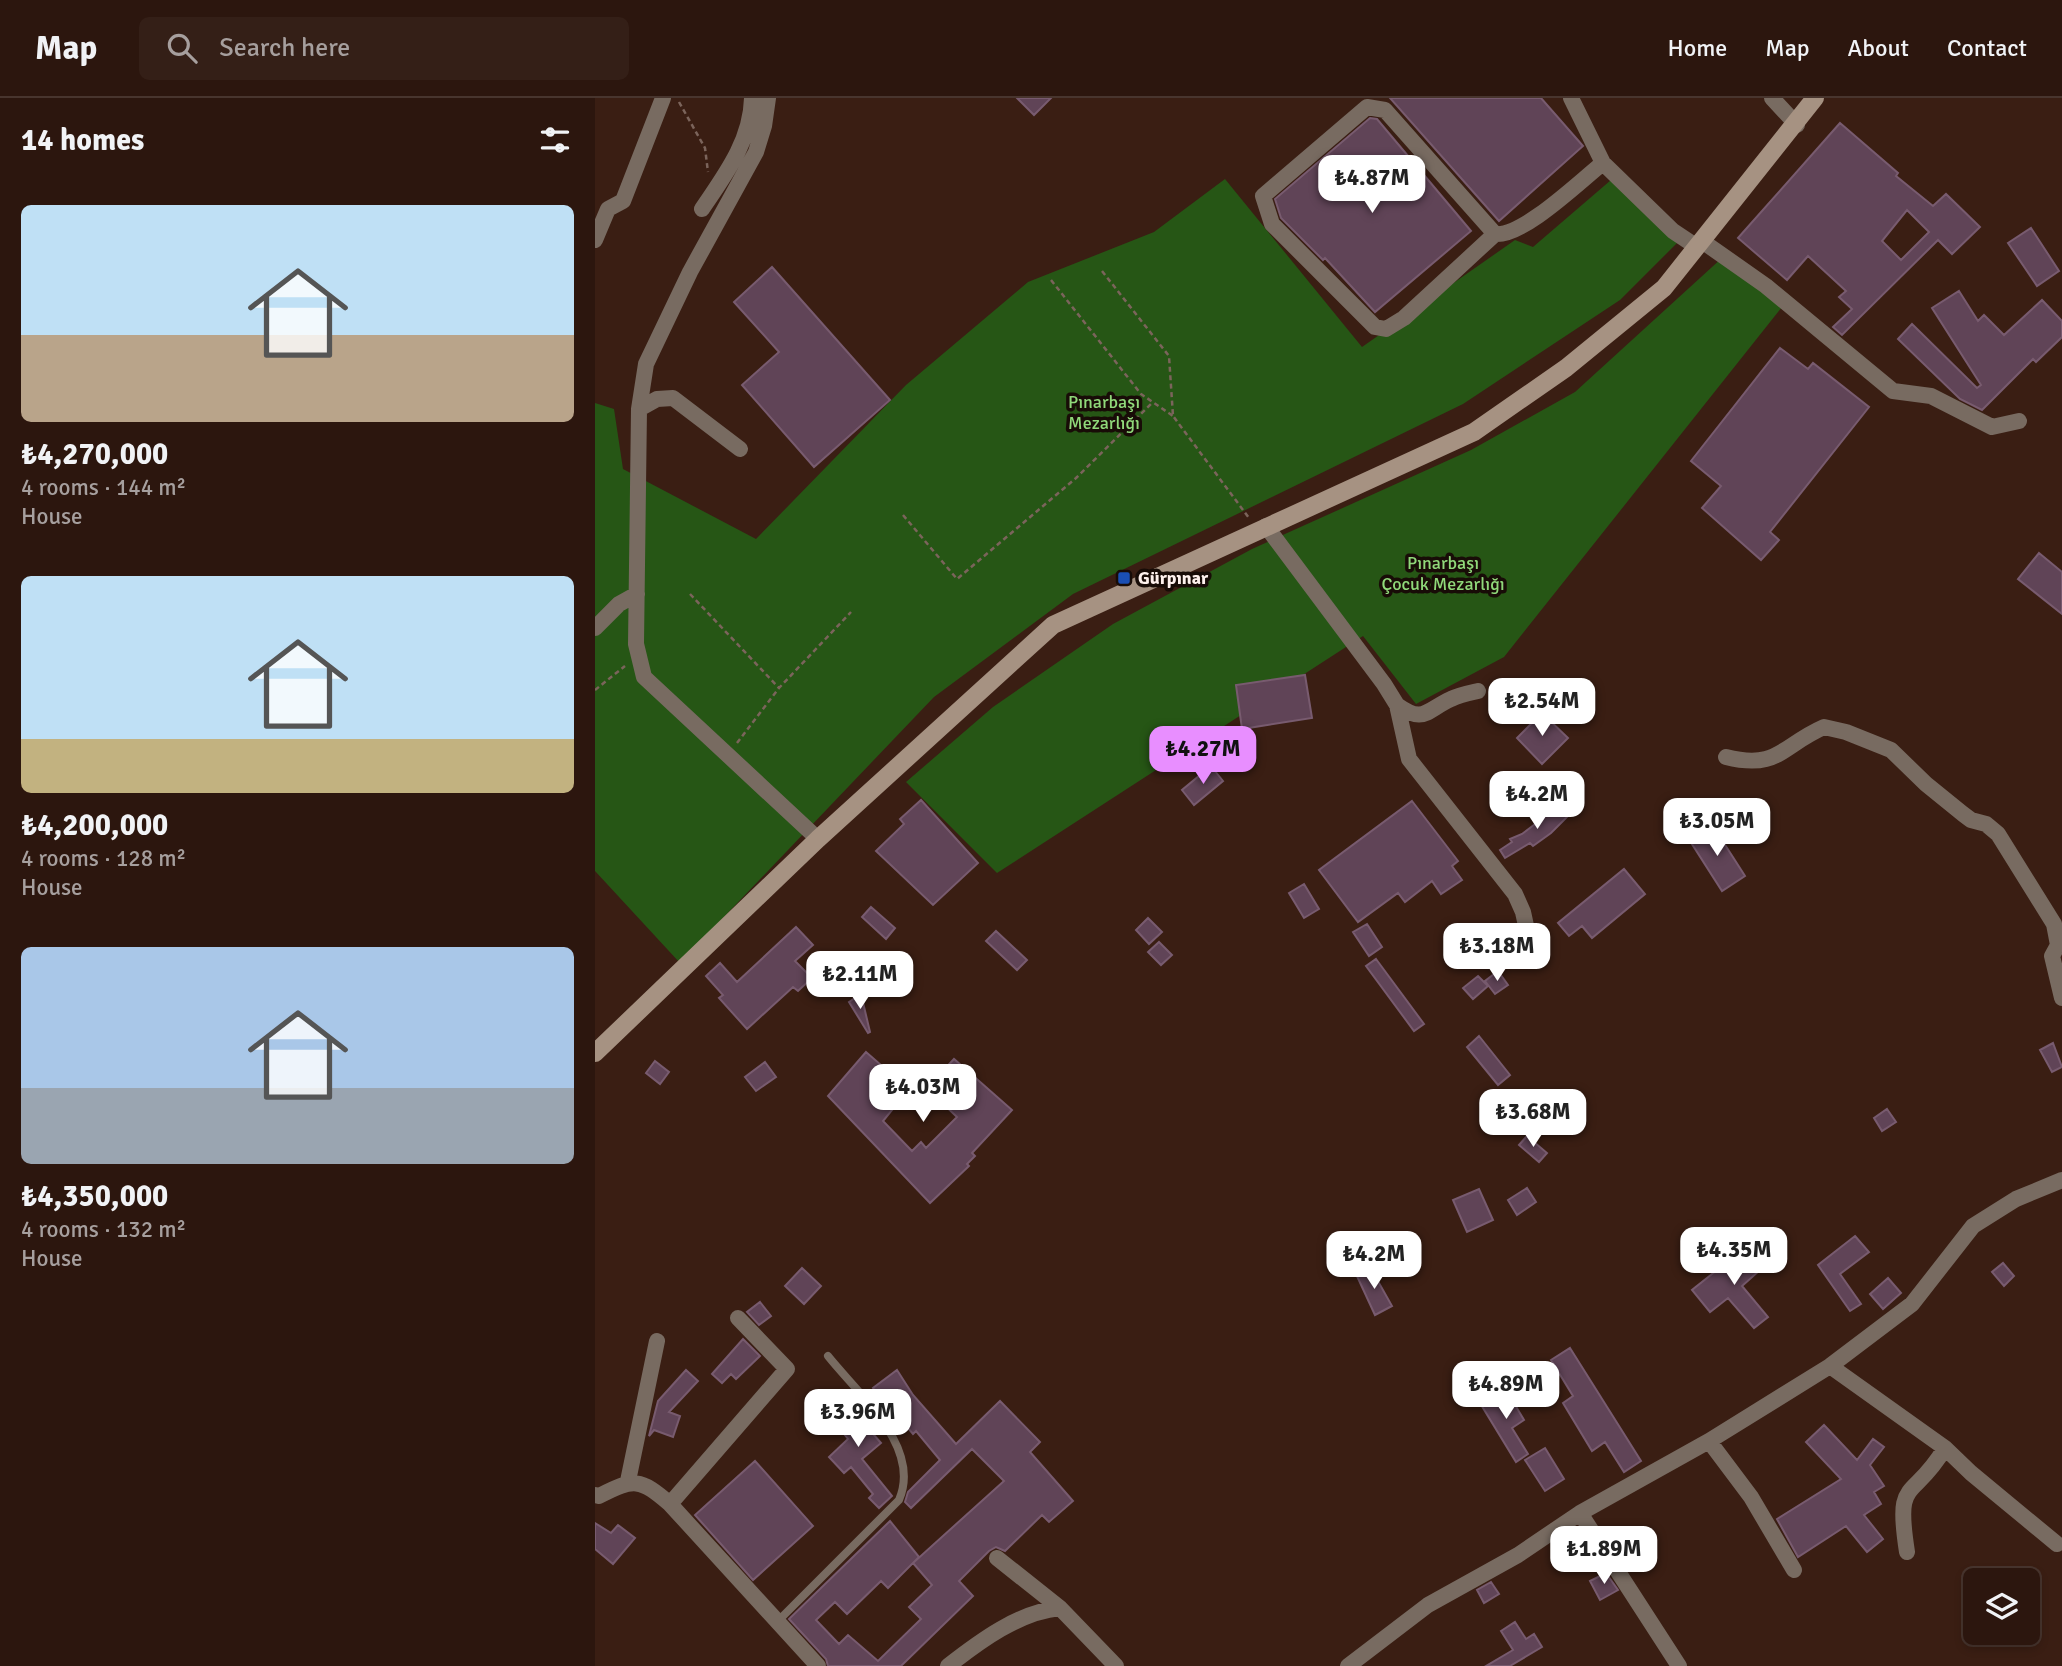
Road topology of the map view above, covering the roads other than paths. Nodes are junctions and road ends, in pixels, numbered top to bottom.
1 (663, 98) edge
2 (752, 98) edge
3 (768, 98) edge
4 (1571, 98) edge
5 (1772, 98) edge
6 (1815, 98) edge
7 (1797, 125) junction
8 (1603, 163) junction
9 (702, 209) dead end
10 (1495, 234) junction
11 (595, 240) edge
12 (1700, 244) junction
13 (639, 409) junction
14 (2019, 421) dead end
15 (740, 449) dead end
16 (1261, 527) junction
17 (637, 594) junction
18 (595, 628) edge
19 (1478, 691) dead end
20 (1397, 705) junction
21 (1726, 757) dead end
22 (818, 839) junction
23 (1530, 944) dead end
24 (2060, 944) edge
25 (2062, 998) edge
26 (595, 1053) edge
27 (2062, 1180) edge
28 (738, 1318) dead end
29 (657, 1341) dead end
30 (828, 1356) dead end
31 (1830, 1366) junction
32 (1709, 1441) junction
33 (1945, 1448) junction
34 (628, 1481) junction
35 (595, 1495) edge
36 (670, 1504) junction
37 (1580, 1513) junction
38 (2057, 1544) dead end
39 (1907, 1552) dead end
40 (997, 1558) dead end
41 (1794, 1570) dead end
42 (1060, 1608) junction
43 (778, 1621) junction
44 (818, 1666) edge
45 (948, 1666) edge
46 (1117, 1666) edge
47 (1348, 1666) edge
48 (1679, 1666) edge

1 - 11 street
2 - 9 street
3 - 13 street
4 - 8 street
5 - 7 street
6 - 7 main road
7 - 12 main road
8 - 10 street
8 - 12 street
10 - 10 street
12 - 14 street
12 - 16 main road
13 - 15 street
13 - 17 street
16 - 20 street
16 - 22 main road
17 - 18 street
17 - 22 street
19 - 20 street
20 - 23 street
21 - 24 street
22 - 26 main road
24 - 25 street
27 - 31 street
28 - 36 street
29 - 34 street
30 - 43 lane
31 - 32 street
31 - 33 street
32 - 37 street
32 - 41 street
33 - 38 street
33 - 39 street
34 - 35 street
34 - 36 street
36 - 43 street
37 - 47 street
37 - 48 street
40 - 42 street
42 - 45 street
42 - 46 street
43 - 44 street

